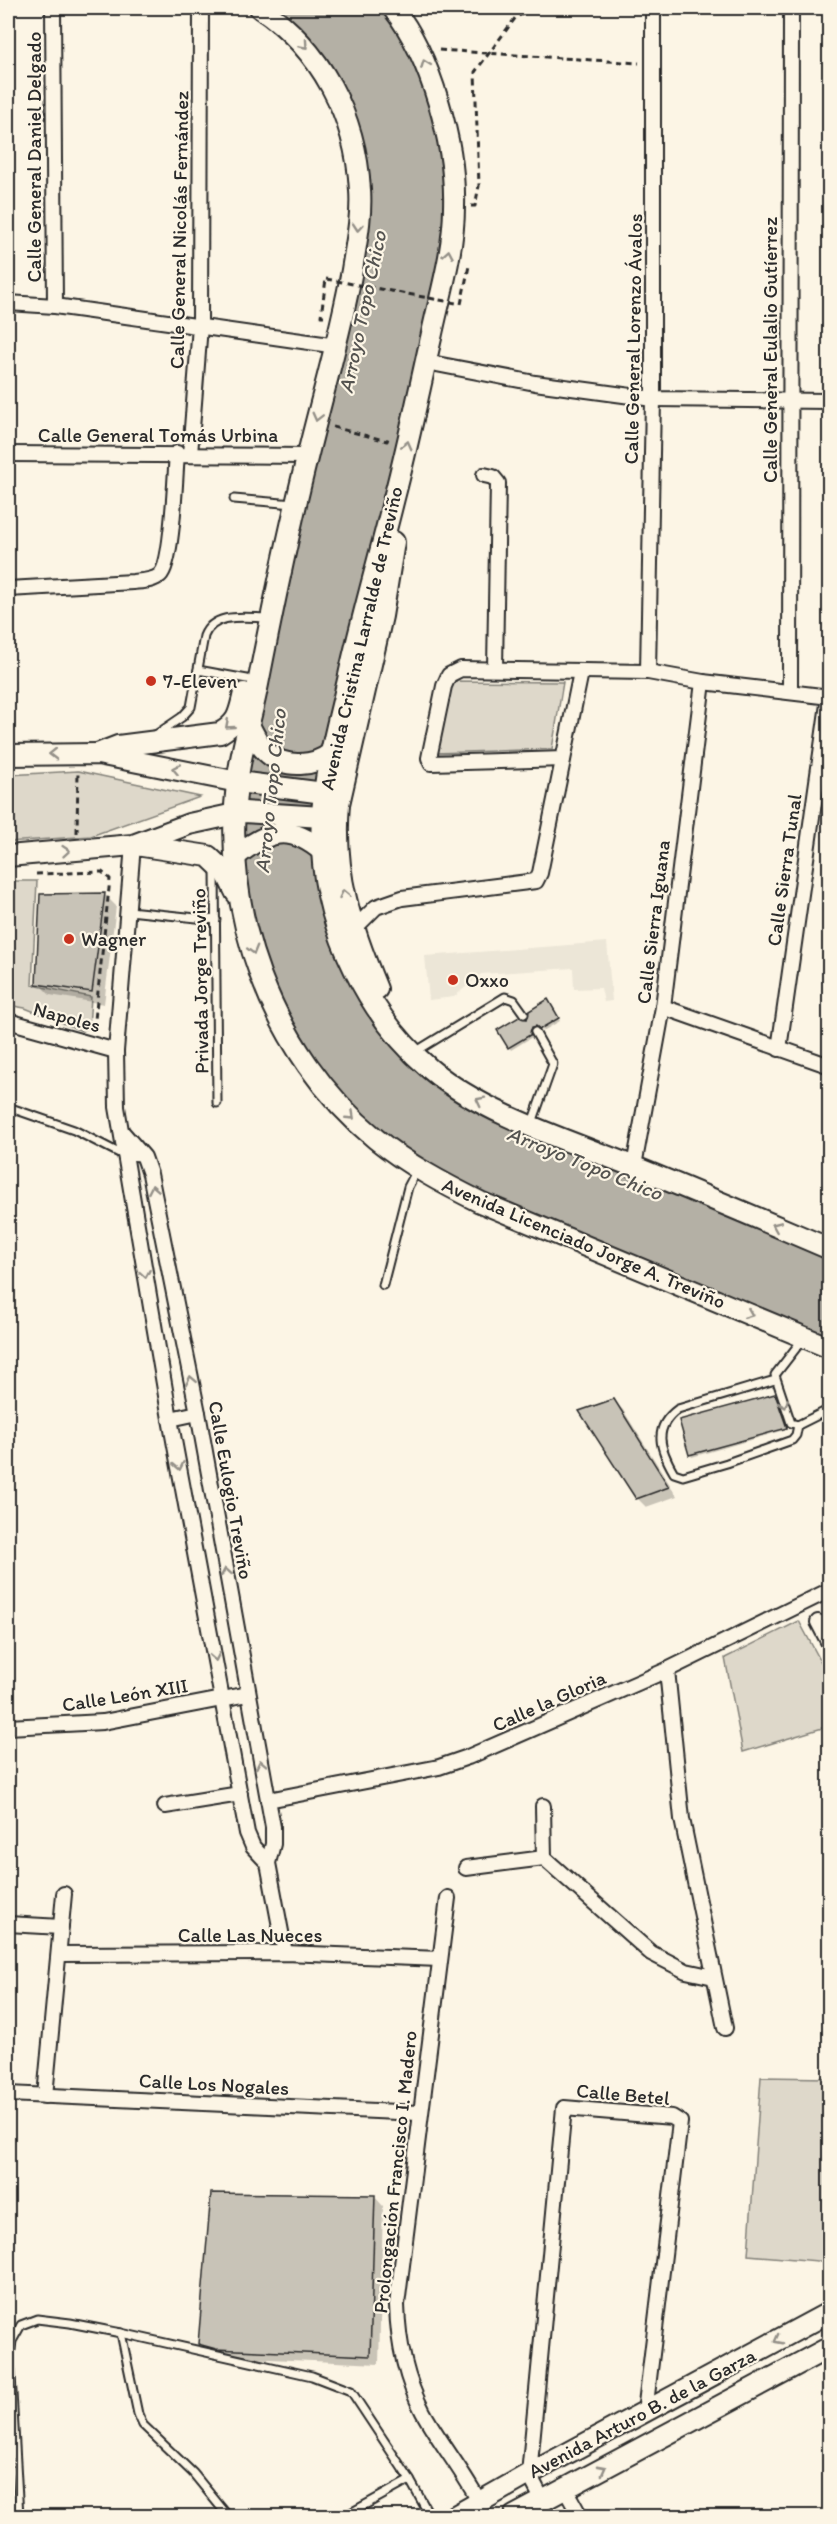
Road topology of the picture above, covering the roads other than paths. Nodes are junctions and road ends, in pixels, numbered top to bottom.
1 (53, 8) edge
2 (201, 8) edge
3 (260, 8) edge
4 (393, 8) edge
5 (653, 8) edge
6 (790, 8) edge
7 (8, 303) edge
8 (55, 306) junction
9 (200, 326) junction
10 (337, 346) junction
11 (426, 362) junction
12 (653, 399) junction
13 (790, 401) junction
14 (830, 401) edge
15 (183, 453) junction
16 (8, 454) edge
17 (307, 456) junction
18 (484, 475) dead end
19 (234, 499) dead end
20 (393, 502) junction
21 (297, 504) junction
22 (8, 589) edge
23 (272, 618) junction
24 (263, 657) junction
25 (495, 669) junction
26 (198, 670) junction
27 (581, 672) junction
28 (648, 672) junction
29 (247, 679) junction
30 (703, 682) junction
31 (790, 692) junction
32 (829, 697) edge
33 (254, 734) junction
34 (142, 743) junction
35 (98, 754) junction
36 (8, 755) edge
37 (326, 756) junction
38 (563, 759) junction
39 (246, 783) junction
40 (318, 792) junction
41 (244, 812) junction
42 (317, 816) junction
43 (133, 845) junction
44 (317, 847) junction
45 (8, 856) edge
46 (236, 856) junction
47 (214, 859) junction
48 (129, 911) junction
49 (243, 911) junction
50 (216, 920) junction
51 (353, 930) junction
52 (663, 1007) junction
53 (524, 1014) dead end
54 (8, 1021) edge
55 (392, 1028) junction
56 (535, 1032) dead end
57 (779, 1049) junction
58 (116, 1051) junction
59 (413, 1054) junction
60 (830, 1066) edge
61 (217, 1103) dead end
62 (8, 1107) edge
63 (531, 1126) junction
64 (123, 1133) junction
65 (125, 1156) junction
66 (144, 1157) junction
67 (634, 1166) junction
68 (418, 1168) junction
69 (830, 1249) edge
70 (383, 1285) dead end
71 (805, 1337) junction
72 (830, 1348) edge
73 (775, 1380) junction
74 (830, 1409) edge
75 (198, 1413) junction
76 (170, 1419) junction
77 (798, 1425) junction
78 (830, 1590) edge
79 (818, 1622) dead end
80 (830, 1645) edge
81 (667, 1670) junction
82 (248, 1694) junction
83 (223, 1699) junction
84 (8, 1727) edge
85 (240, 1794) junction
86 (268, 1800) junction
87 (165, 1806) dead end
88 (543, 1806) dead end
89 (544, 1858) junction
90 (268, 1863) junction
91 (466, 1868) dead end
92 (64, 1894) dead end
93 (448, 1898) dead end
94 (8, 1924) edge
95 (61, 1927) junction
96 (285, 1953) junction
97 (60, 1954) junction
98 (440, 1959) junction
99 (714, 1977) junction
100 (725, 2028) dead end
101 (8, 2094) edge
102 (45, 2096) junction
103 (419, 2113) junction
104 (830, 2312) edge
105 (121, 2333) junction
106 (830, 2347) edge
107 (645, 2412) junction
108 (529, 2474) junction
109 (410, 2480) junction
110 (565, 2489) junction
111 (543, 2501) junction
112 (480, 2503) junction
113 (19, 2517) edge
114 (228, 2517) edge
115 (345, 2517) edge
116 (430, 2517) edge
117 (455, 2517) edge
118 (514, 2517) edge
119 (580, 2517) edge

1 - 8 street, Calle General Daniel Delgado
2 - 9 street, Calle General Nicolás Fernández
3 -> 10 main road, Avenida Licenciado Jorge A. Treviño
11 -> 4 main road, Avenida Cristina Larralde de Treviño
5 - 12 street, Calle General Lorenzo Ávalos
6 - 13 street, Calle General Eulalio Gutíerrez
7 - 8 street
8 - 9 street
9 - 10 street
9 - 15 street, Calle General Nicolás Fernández
10 -> 17 main road, Avenida Licenciado Jorge A. Treviño
11 - 12 street
20 -> 11 main road, Avenida Cristina Larralde de Treviño
12 - 13 street
12 - 28 street, Calle General Lorenzo Ávalos
13 - 14 street
13 - 31 street, Calle General Eulalio Gutíerrez
15 - 16 street, Calle General Tomás Urbina
15 - 17 street, Calle General Tomás Urbina
15 - 22 street, Calle General Nicolás Fernández
17 - 21 main road, Avenida Licenciado Jorge A. Treviño
18 - 25 street
19 - 21 lane
20 - 37 main road, Avenida Cristina Larralde de Treviño
51 -> 20 main road
21 - 23 main road, Avenida Licenciado Jorge A. Treviño
23 - 24 main road, Avenida Licenciado Jorge A. Treviño
23 - 26 lane
24 - 29 main road
24 - 33 main road, Avenida Licenciado Jorge A. Treviño
25 - 27 street
25 - 38 street
26 - 29 lane
26 - 34 lane
27 - 28 street
27 - 38 street
28 - 30 street
29 -> 34 main road
30 - 31 street
30 - 52 street, Calle Sierra Iguana
31 - 32 street
32 - 57 street, Calle Sierra Tunal
33 - 37 main road
33 - 39 main road, Avenida Licenciado Jorge A. Treviño
34 - 35 main road
35 -> 36 main road
39 -> 35 main road
37 - 40 main road, Avenida Cristina Larralde de Treviño
38 - 51 street
39 - 40 main road
39 - 41 main road, Avenida Licenciado Jorge A. Treviño
40 - 42 main road, Avenida Cristina Larralde de Treviño
41 - 42 main road
41 - 43 main road
41 - 46 main road, Avenida Licenciado Jorge A. Treviño
42 - 44 main road, Avenida Cristina Larralde de Treviño
45 -> 43 main road
43 - 47 main road
43 - 48 street, Calle Eulogio Treviño
44 - 46 main road
44 - 55 main road, Avenida Cristina Larralde de Treviño
46 - 49 main road, Avenida Licenciado Jorge A. Treviño
47 - 49 main road
47 - 50 lane, Privada Jorge Treviño
48 - 50 lane
48 - 58 street, Calle Eulogio Treviño
49 -> 68 main road, Avenida Licenciado Jorge A. Treviño
50 - 61 lane, Privada Jorge Treviño
51 - 55 main road
52 - 57 street
52 - 67 street, Calle Sierra Iguana
53 - 59 lane
54 - 58 street, Napoles
55 - 59 main road, Avenida Cristina Larralde de Treviño
56 - 63 lane
57 - 60 street
58 - 64 street, Calle Eulogio Treviño
63 -> 59 main road, Avenida Cristina Larralde de Treviño
62 - 65 lane
63 - 67 main road, Avenida Cristina Larralde de Treviño
64 - 65 street, Calle Eulogio Treviño
64 - 66 street, Calle Eulogio Treviño
65 - 66 lane
65 -> 76 street, Calle Eulogio Treviño
75 -> 66 street, Calle Eulogio Treviño
69 -> 67 main road, Avenida Cristina Larralde de Treviño
68 - 70 lane
68 -> 71 main road, Avenida Licenciado Jorge A. Treviño
71 - 72 main road, Avenida Licenciado Jorge A. Treviño
71 - 73 lane
73 -> 77 lane
73 - 77 lane
74 - 77 lane
75 - 76 street
82 -> 75 street, Calle Eulogio Treviño
76 -> 83 street, Calle Eulogio Treviño
78 - 81 street, Calle la Gloria
79 - 80 street
81 - 86 street, Calle la Gloria
81 - 99 street
82 - 83 street, Calle León XIII
86 -> 82 street, Calle Eulogio Treviño
83 - 84 street, Calle León XIII
83 - 85 street, Calle Eulogio Treviño
85 - 87 street
85 - 90 street, Calle Eulogio Treviño
86 - 90 street, Calle Eulogio Treviño
88 - 89 street
89 - 91 street
89 - 99 street
90 - 96 street, Calle Eulogio Treviño
92 - 95 street
93 - 98 street, Prolongación Francisco I. Madero
94 - 95 street
95 - 97 street
96 - 97 street, Calle Las Nueces
96 - 98 street, Calle Las Nueces
97 - 102 street
98 - 103 street, Prolongación Francisco I. Madero
99 - 100 street
101 - 102 street, Calle Los Nogales
102 - 103 street, Calle Los Nogales
103 - 112 street, Prolongación Francisco I. Madero
104 -> 107 main road, Avenida Arturo B. de la Garza
105 - 109 lane
105 - 113 lane
105 - 114 lane
110 -> 106 main road, Avenida Arturo B. de la Garza
107 - 108 main road, Avenida Arturo B. de la Garza
107 - 108 street, Calle Betel
108 - 111 street
108 - 112 main road, Avenida Arturo B. de la Garza
109 - 115 lane
109 - 116 lane
110 - 111 main road, Avenida Arturo B. de la Garza
110 - 119 street
111 - 118 main road, Avenida Arturo B. de la Garza
112 - 117 main road, Avenida Arturo B. de la Garza

